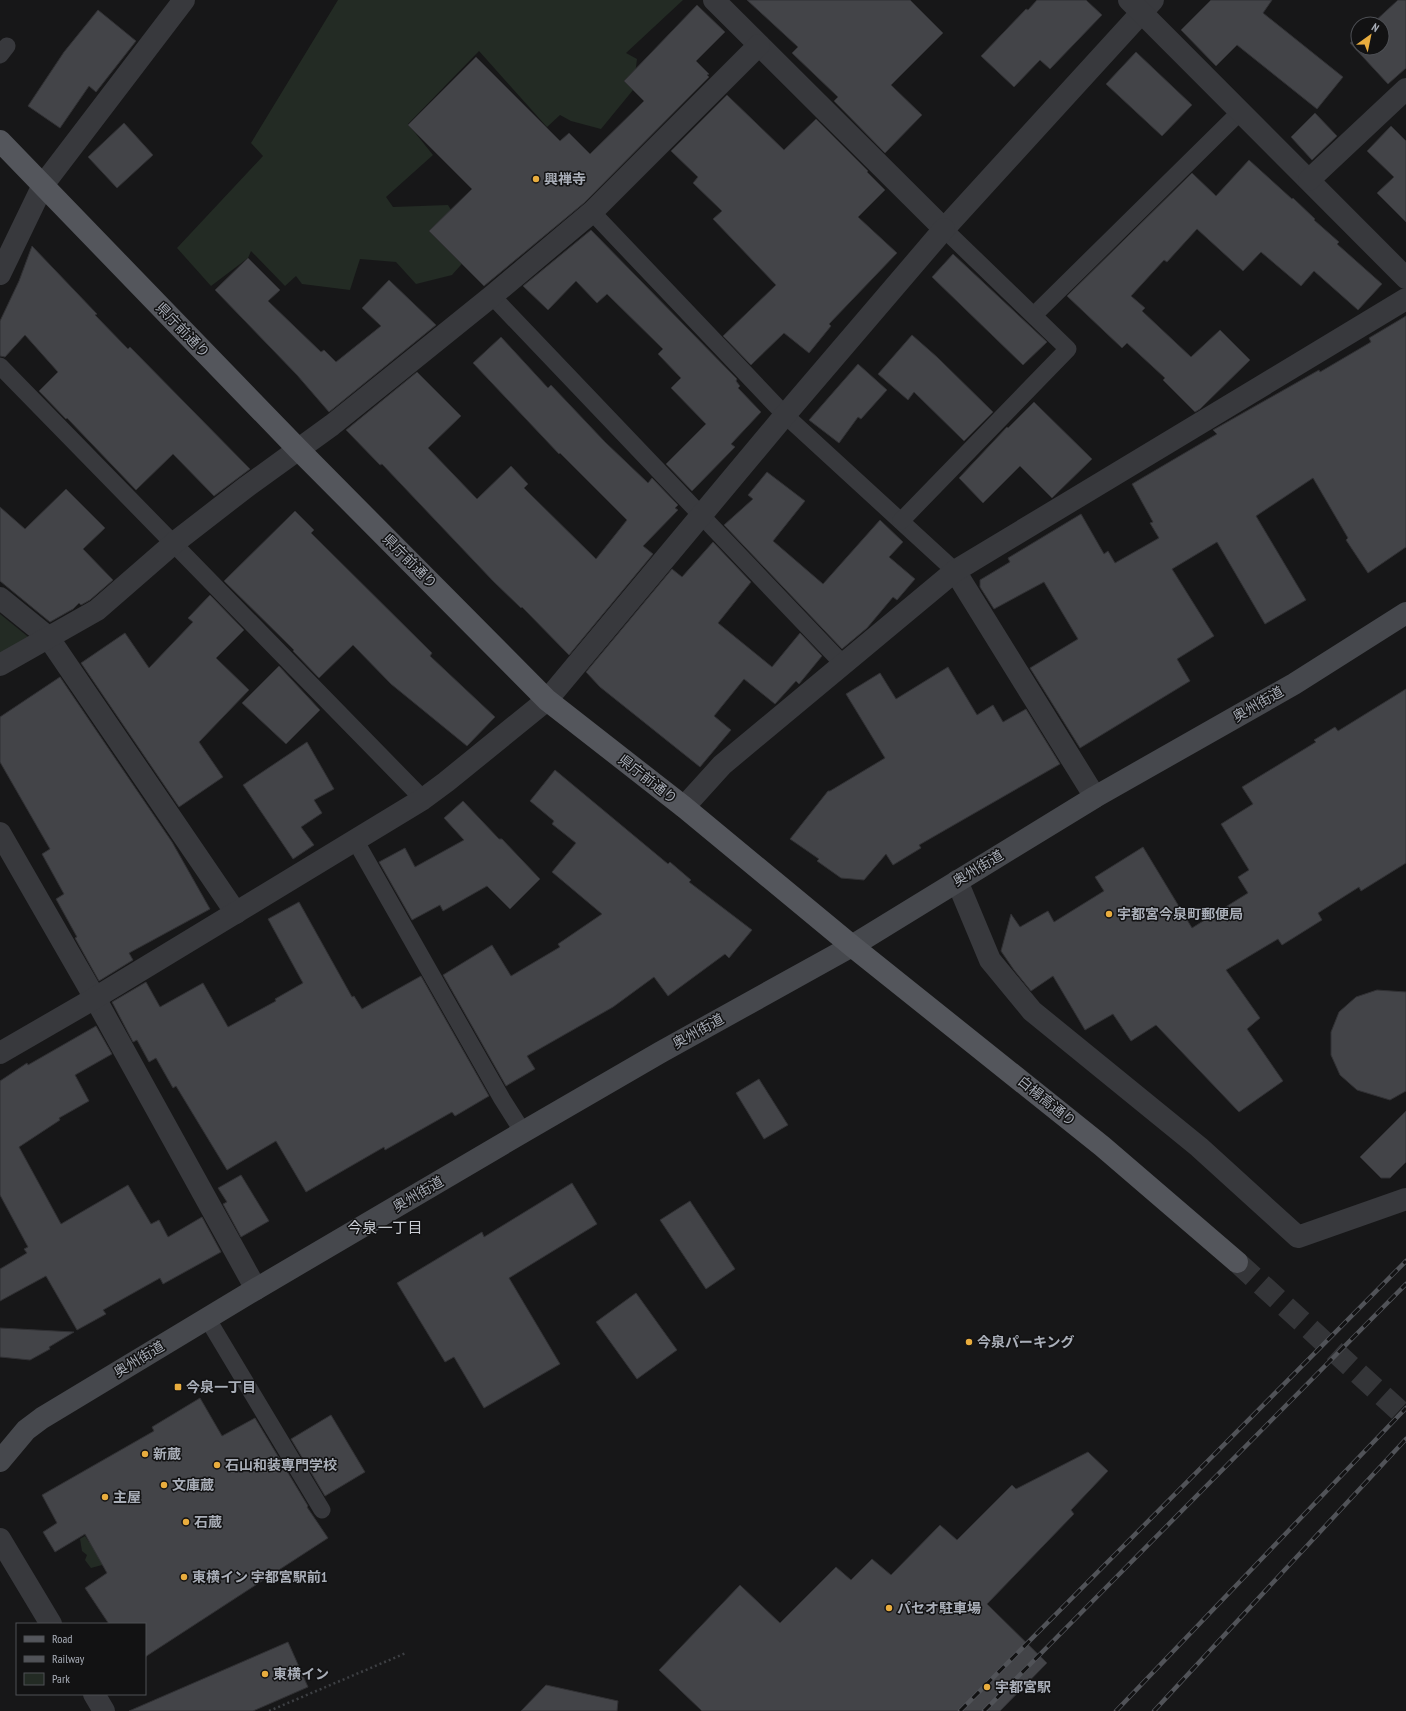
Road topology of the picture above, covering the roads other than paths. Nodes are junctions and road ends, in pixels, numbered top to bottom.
1 (184, 0) edge
2 (714, 0) edge
3 (1141, 4) edge
4 (759, 45) junction
5 (1406, 89) edge
6 (1241, 111) junction
7 (0, 140) edge
8 (1309, 180) junction
9 (43, 185) junction
10 (592, 212) junction
11 (944, 229) junction
12 (0, 274) edge
13 (1406, 278) edge
14 (492, 296) junction
15 (1406, 299) edge
16 (1034, 315) junction
17 (0, 366) edge
18 (785, 415) junction
19 (298, 449) junction
20 (700, 516) junction
21 (901, 521) junction
22 (174, 543) junction
23 (955, 571) junction
24 (0, 598) edge
25 (1406, 613) edge
26 (48, 637) junction
27 (843, 664) junction
28 (0, 665) edge
29 (547, 700) junction
30 (1094, 797) junction
31 (423, 799) junction
32 (684, 808) junction
33 (0, 833) edge
34 (355, 840) junction
35 (957, 881) junction
36 (236, 913) junction
37 (852, 946) junction
38 (95, 998) junction
39 (0, 1053) edge
40 (523, 1132) junction
41 (1406, 1199) edge
42 (1237, 1262) tunnel mouth
43 (256, 1289) junction
44 (207, 1318) junction
45 (0, 1461) edge
46 (322, 1510) dead end
47 (0, 1539) edge
48 (50, 1623) edge
49 (95, 1695) edge
50 (104, 1711) edge

1 - 9 street
2 - 4 street
3 - 6 street
3 - 11 street
4 - 10 street
4 - 11 street
5 - 8 street
6 - 8 street
6 - 16 lane
7 - 9 main road, 県庁前通り
8 - 13 street
9 - 12 street
9 - 19 main road, 県庁前通り
10 - 14 street
10 - 18 lane
11 - 16 lane
11 - 18 street
14 - 19 street
14 - 20 lane
15 - 23 street
16 - 21 lane
17 - 22 lane
18 - 20 street
18 - 21 lane
19 - 22 street
19 - 29 main road, 県庁前通り
20 - 27 lane
20 - 29 street
21 - 23 lane
22 - 26 street
22 - 31 lane
23 - 27 street
23 - 30 street
24 - 26 street
25 - 30 main road, 奥州街道
26 - 28 street
26 - 36 street
27 - 32 street
29 - 31 street
29 - 32 main road, 県庁前通り
30 - 35 main road, 奥州街道
31 - 34 street
32 - 37 main road, 県庁前通り
33 - 38 street
34 - 36 street
34 - 40 lane
35 - 37 main road, 奥州街道
35 - 41 street
36 - 38 street
37 - 40 main road, 奥州街道
37 - 42 main road, 白楊高通り
38 - 39 street
38 - 43 street
40 - 43 main road, 奥州街道
43 - 44 main road, 奥州街道
44 - 45 main road, 奥州街道
44 - 46 lane
47 - 48 street
49 - 50 street

